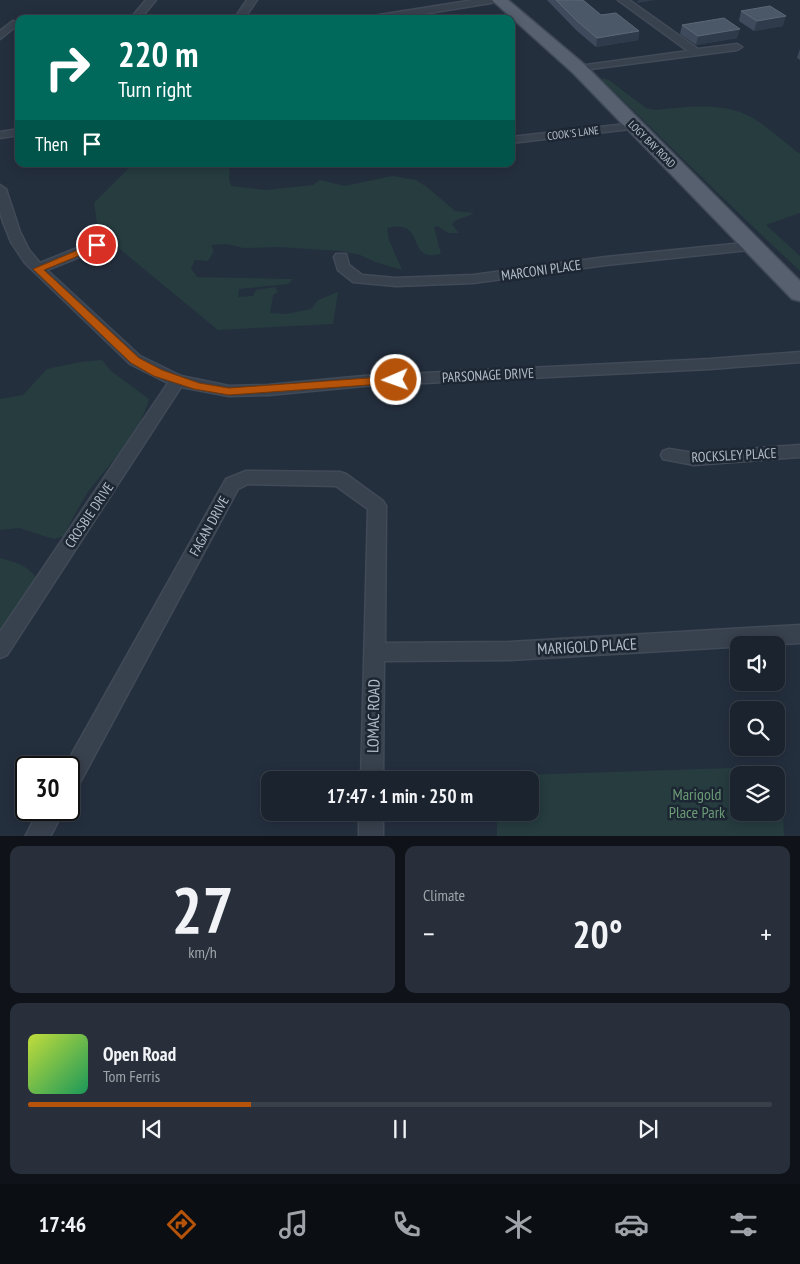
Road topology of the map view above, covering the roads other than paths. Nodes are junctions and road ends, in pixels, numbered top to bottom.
1 (151, 0) edge
2 (252, 0) edge
3 (491, 0) edge
4 (499, 0) edge
5 (623, 0) edge
6 (138, 15) edge
7 (242, 15) edge
8 (398, 15) edge
9 (13, 24) dead end
10 (0, 36) edge
11 (737, 47) dead end
12 (697, 53) junction
13 (578, 70) junction
14 (635, 126) junction
15 (15, 133) edge
16 (0, 135) edge
17 (515, 140) edge
18 (0, 190) edge
19 (97, 245) dead end
20 (753, 246) junction
21 (341, 258) dead end
22 (38, 269) junction
23 (800, 294) edge
24 (800, 357) edge
25 (177, 381) junction
26 (800, 451) edge
27 (669, 455) dead end
28 (800, 634) edge
29 (0, 649) edge
30 (374, 652) junction
31 (80, 760) edge
32 (372, 771) edge
33 (46, 821) edge
34 (371, 821) edge
35 (37, 836) edge
36 (371, 836) edge

1 - 6 street
2 - 7 street
3 - 8 street
4 - 13 main road, LOGY BAY ROAD
5 - 12 street
9 - 10 street
11 - 12 street
12 - 13 street
13 - 14 main road, LOGY BAY ROAD
14 - 17 street, COOK'S LANE
14 - 20 main road, LOGY BAY ROAD
15 - 16 street
18 - 22 street, PARSONAGE DRIVE
19 - 22 street
20 - 21 street, MARCONI PLACE
20 - 23 main road, LOGY BAY ROAD
22 - 25 street, PARSONAGE DRIVE
24 - 25 street, PARSONAGE DRIVE
25 - 29 street, CROSBIE DRIVE
26 - 27 street, ROCKSLEY PLACE
28 - 30 street, MARIGOLD PLACE
30 - 31 street, FAGAN DRIVE
30 - 32 street, LOMAC ROAD
33 - 35 street
34 - 36 street

